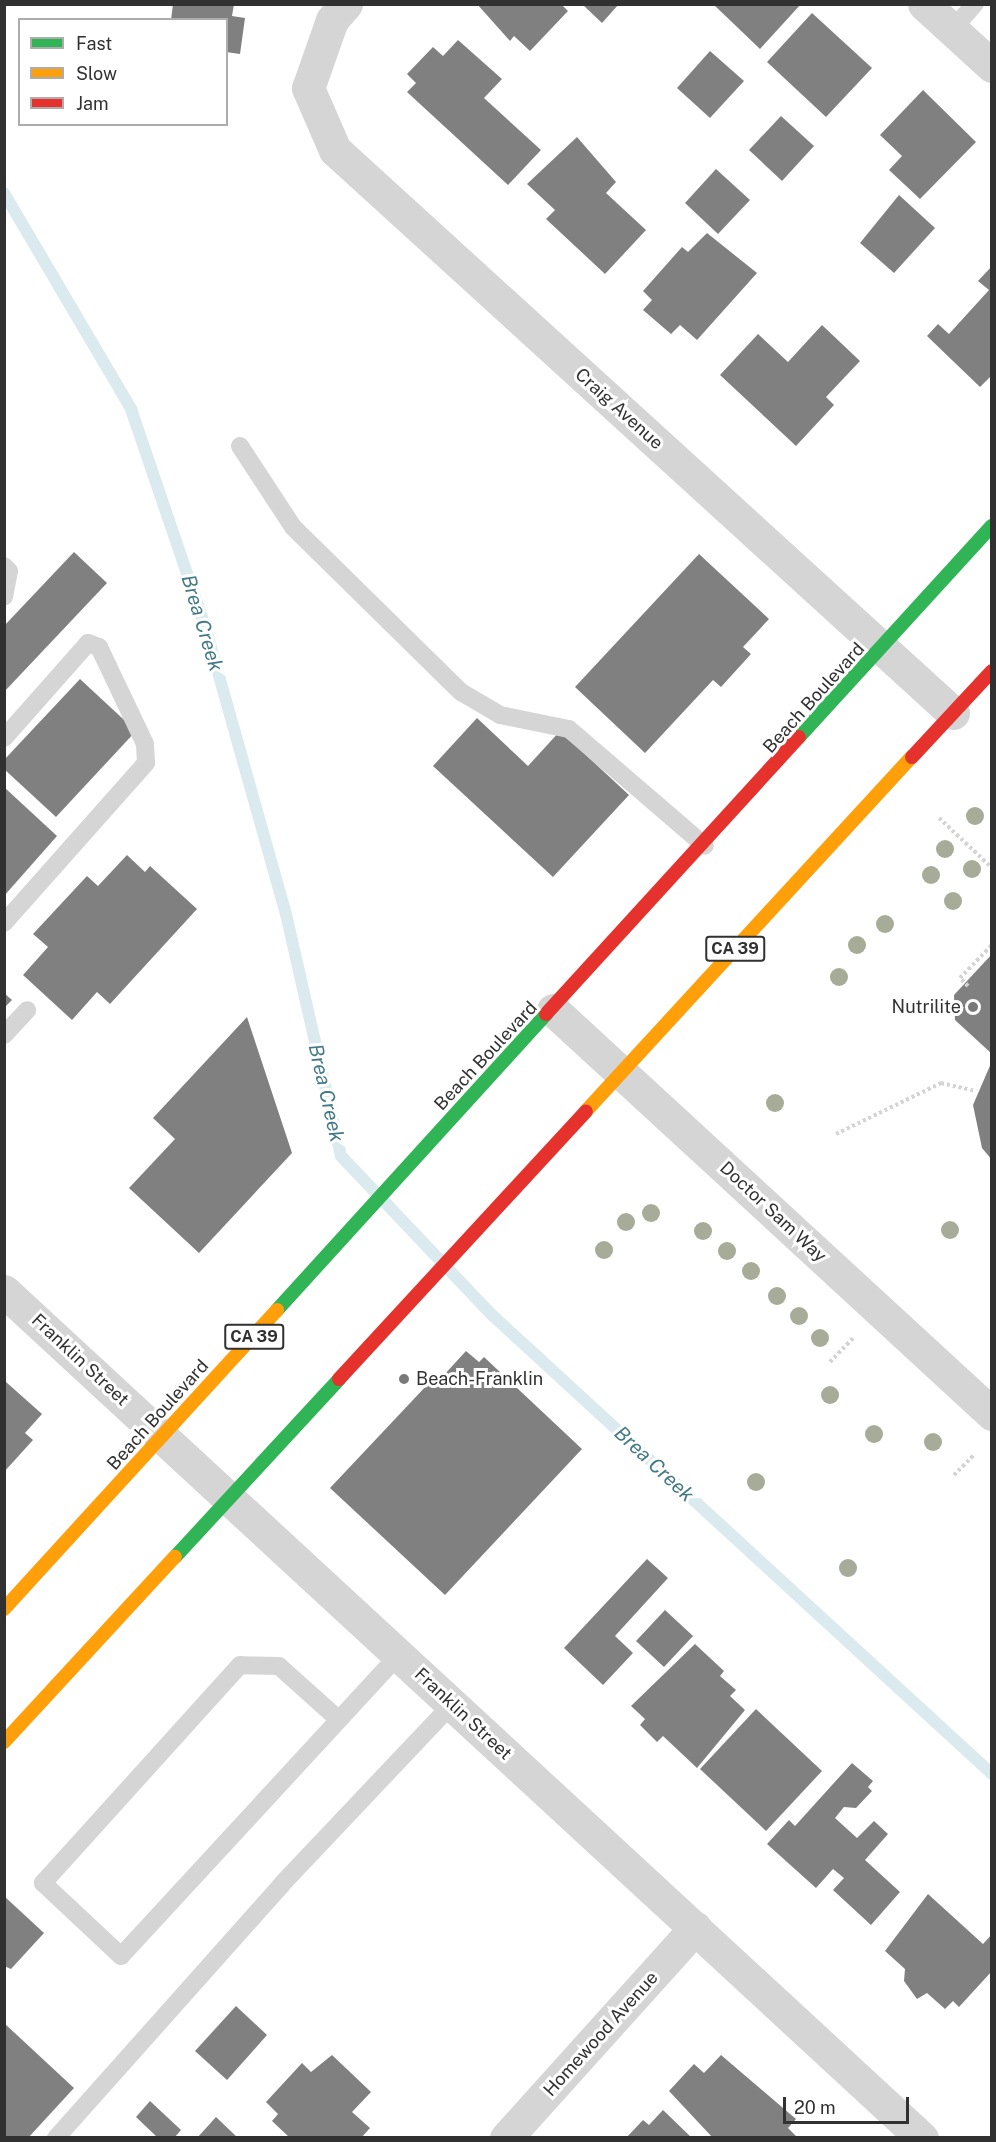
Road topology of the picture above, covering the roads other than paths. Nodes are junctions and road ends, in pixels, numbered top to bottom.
1 (346, 4) edge
2 (924, 4) edge
3 (975, 4) edge
4 (952, 30) junction
5 (992, 66) edge
6 (240, 446) dead end
7 (992, 526) edge
8 (4, 566) edge
9 (4, 597) edge
10 (883, 649) junction
11 (992, 671) edge
12 (953, 712) junction
13 (4, 738) edge
14 (705, 846) junction
15 (4, 923) edge
16 (27, 1010) dead end
17 (553, 1010) junction
18 (4, 1035) edge
19 (621, 1073) junction
20 (4, 1290) edge
21 (992, 1414) edge
22 (164, 1437) junction
23 (231, 1500) junction
24 (4, 1609) edge
25 (399, 1655) junction
26 (452, 1704) junction
27 (338, 1719) junction
28 (4, 1742) edge
29 (695, 1928) junction
30 (56, 2138) edge
31 (506, 2138) edge
32 (922, 2138) edge

1 - 10 street, Craig Avenue
2 - 4 street
3 - 4 lane
4 - 5 street
6 - 14 lane
7 - 10 main road, Beach Boulevard / CA 39
8 - 9 lane
10 - 12 street, Craig Avenue
10 - 14 main road, Beach Boulevard / CA 39
11 - 12 main road, CA 39
12 - 19 main road, CA 39
13 - 15 lane
14 - 17 main road, Beach Boulevard / CA 39
16 - 18 lane
17 - 19 street, Doctor Sam Way
17 - 22 main road, Beach Boulevard / CA 39
19 - 21 street, Doctor Sam Way
19 - 23 main road, CA 39
20 - 22 street, Franklin Street
22 - 23 street, Franklin Street
22 - 24 main road, Beach Boulevard / CA 39
23 - 25 street, Franklin Street
23 - 28 main road, CA 39
25 - 26 street, Franklin Street
25 - 27 lane
26 - 29 street, Franklin Street
26 - 30 lane
27 - 27 lane
29 - 31 street, Homewood Avenue
29 - 32 street, Franklin Street

